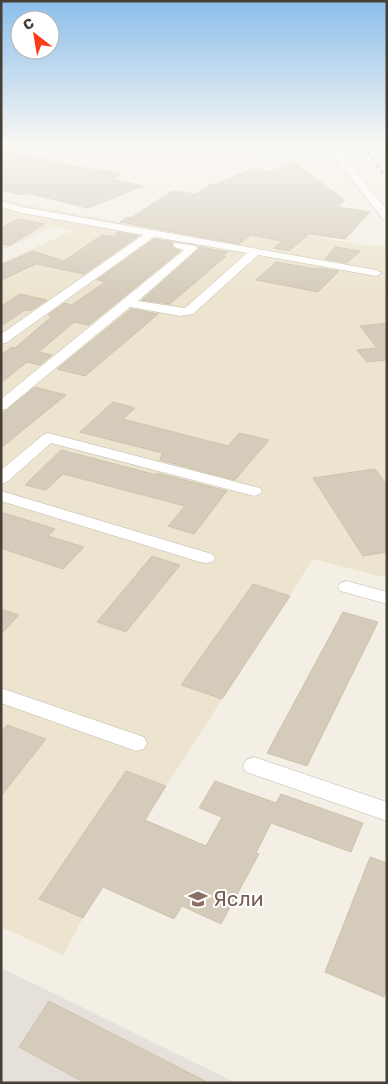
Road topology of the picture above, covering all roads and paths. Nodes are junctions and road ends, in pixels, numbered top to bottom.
1 (369, 195) edge
2 (1, 204) edge
3 (387, 217) edge
4 (147, 237) junction
5 (194, 248) junction
6 (251, 255) junction
7 (376, 273) dead end
8 (131, 300) junction
9 (1, 340) edge
10 (1, 406) edge
11 (1, 479) edge
12 (254, 491) dead end
13 (1, 496) edge
14 (206, 558) dead end
15 (347, 587) dead end
16 (387, 598) edge
17 (1, 695) edge
18 (136, 743) dead end
19 (254, 766) dead end
20 (387, 812) edge

1 - 3 street
2 - 4 street
4 - 5 street
4 - 6 street
4 - 9 street
5 - 6 street
5 - 8 street
6 - 7 street
6 - 8 street
8 - 10 street
11 - 12 street
13 - 14 street
15 - 16 street
17 - 18 street
19 - 20 street

